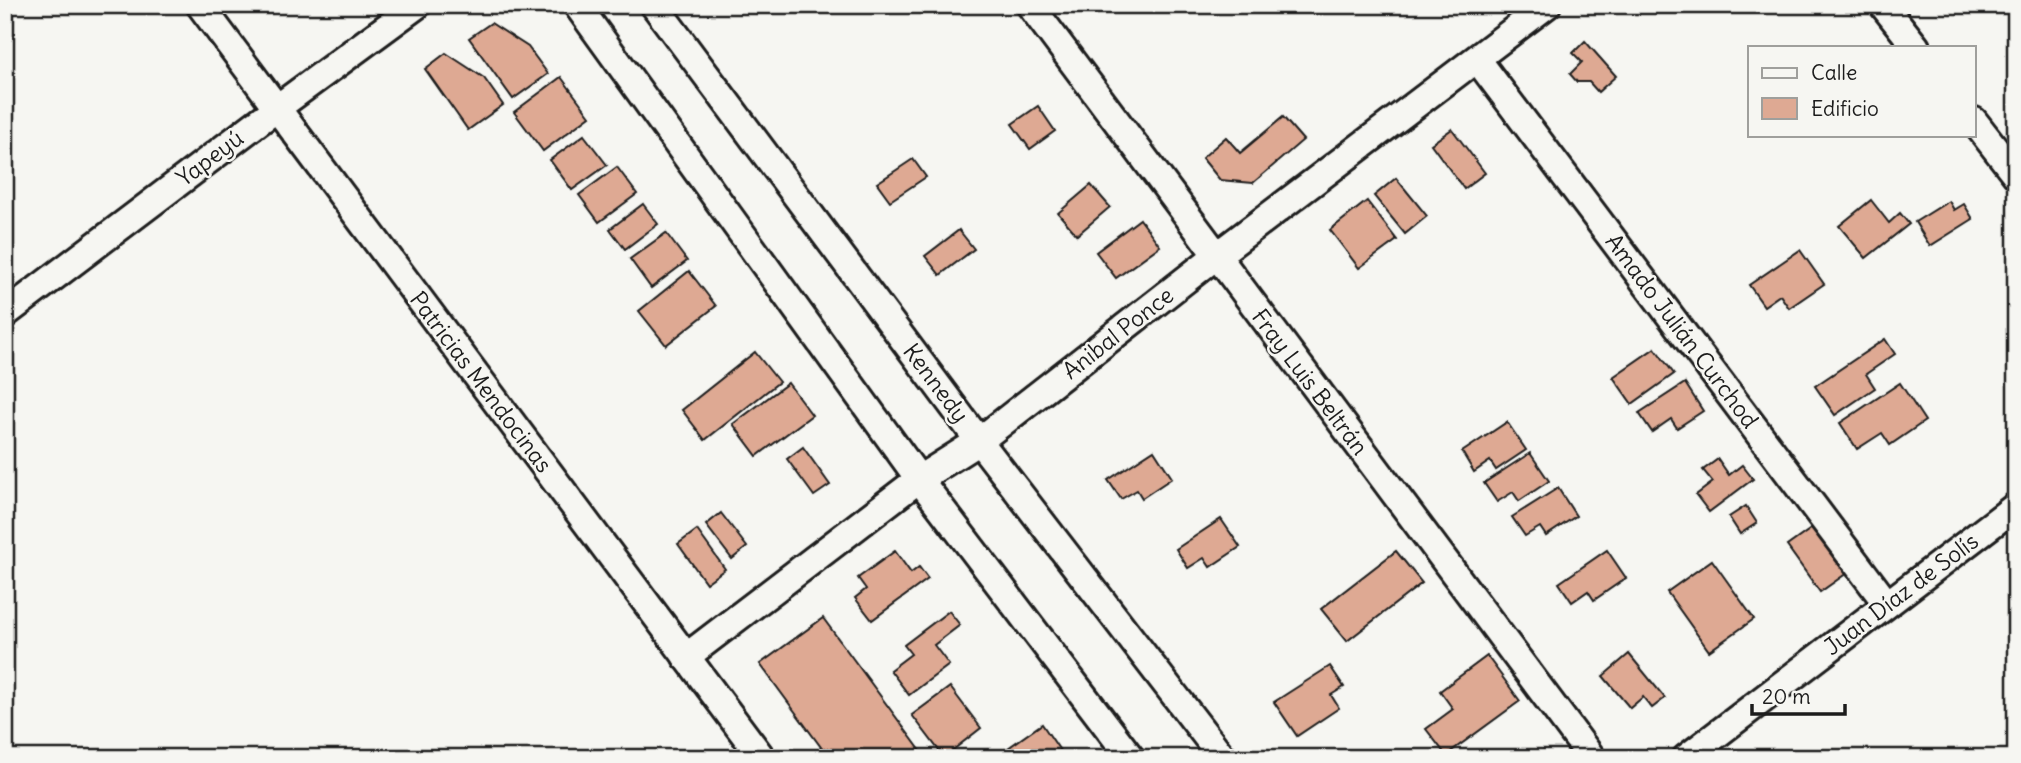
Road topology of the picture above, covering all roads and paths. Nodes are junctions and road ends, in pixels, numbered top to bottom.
1 (200, 5) edge
2 (417, 5) edge
3 (577, 5) edge
4 (654, 5) edge
5 (1030, 5) edge
6 (1547, 5) edge
7 (1883, 5) edge
8 (1915, 46) edge
9 (1476, 59) junction
10 (277, 107) junction
11 (1976, 124) edge
12 (2016, 175) edge
13 (1216, 256) junction
14 (5, 314) edge
15 (979, 441) junction
16 (919, 479) junction
17 (2016, 506) edge
18 (1887, 604) junction
19 (686, 657) junction
20 (762, 758) edge
21 (1131, 758) edge
22 (1223, 758) edge
23 (1592, 758) edge
24 (1686, 758) edge

1 - 10 street, Patricias Mendocinas
2 - 10 street, Yapeyú
3 - 16 street
4 - 15 street, Kennedy
5 - 13 street, Fray Luis Beltrán
6 - 9 street, Anibal Ponce
7 - 8 street
9 - 13 street, Anibal Ponce
9 - 18 street, Amado Julián Curchod
10 - 14 street, Yapeyú
10 - 19 street, Patricias Mendocinas
11 - 12 street
13 - 15 street, Anibal Ponce
13 - 23 street, Fray Luis Beltrán
15 - 16 street, Anibal Ponce
15 - 22 street, Kennedy
16 - 19 street, Anibal Ponce
16 - 21 street
17 - 18 street, Juan Díaz de Solís
18 - 24 street, Juan Díaz de Solís
19 - 20 street, Patricias Mendocinas

